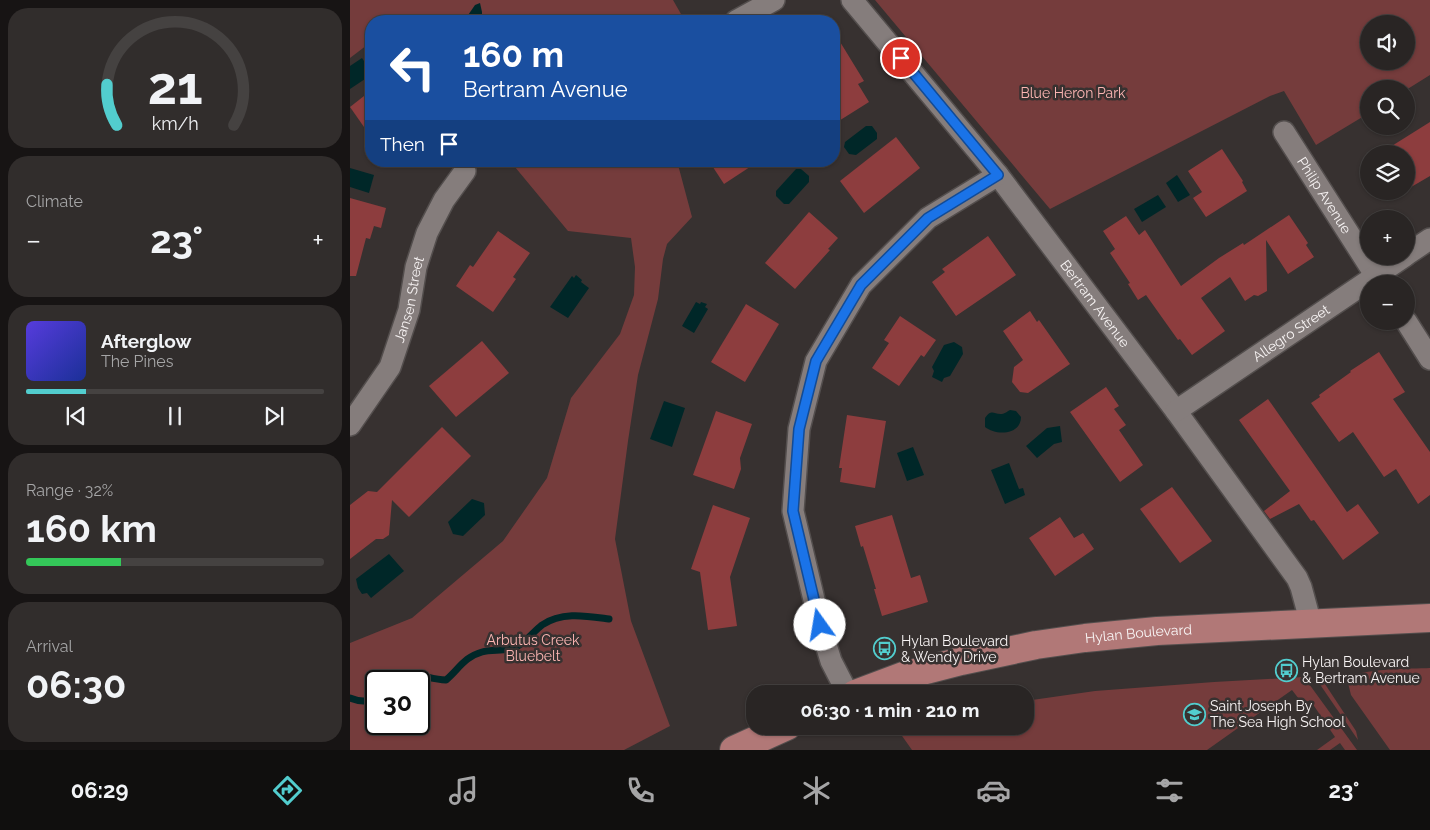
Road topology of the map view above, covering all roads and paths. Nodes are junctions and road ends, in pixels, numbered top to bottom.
1 (774, 0) edge
2 (852, 0) edge
3 (747, 15) edge
4 (1284, 132) dead end
5 (465, 171) dead end
6 (998, 175) junction
7 (1430, 238) edge
8 (1415, 249) edge
9 (1395, 265) edge
10 (1376, 275) edge
11 (1384, 275) edge
12 (1360, 292) edge
13 (1412, 330) edge
14 (1430, 359) edge
15 (1176, 410) junction
16 (350, 425) edge
17 (1430, 618) edge
18 (1311, 624) junction
19 (843, 685) edge
20 (875, 685) edge
21 (767, 735) edge
22 (734, 750) edge

1 - 3 street
2 - 6 street, Bertram Avenue
4 - 10 street, Philip Avenue
5 - 16 street, Jansen Street
6 - 15 street, Bertram Avenue
6 - 19 street
7 - 8 street, Allegro Street
9 - 11 street, Allegro Street
12 - 15 street, Allegro Street
13 - 14 street
15 - 18 street, Bertram Avenue
17 - 18 main road, Hylan Boulevard
18 - 20 main road, Hylan Boulevard
21 - 22 main road

